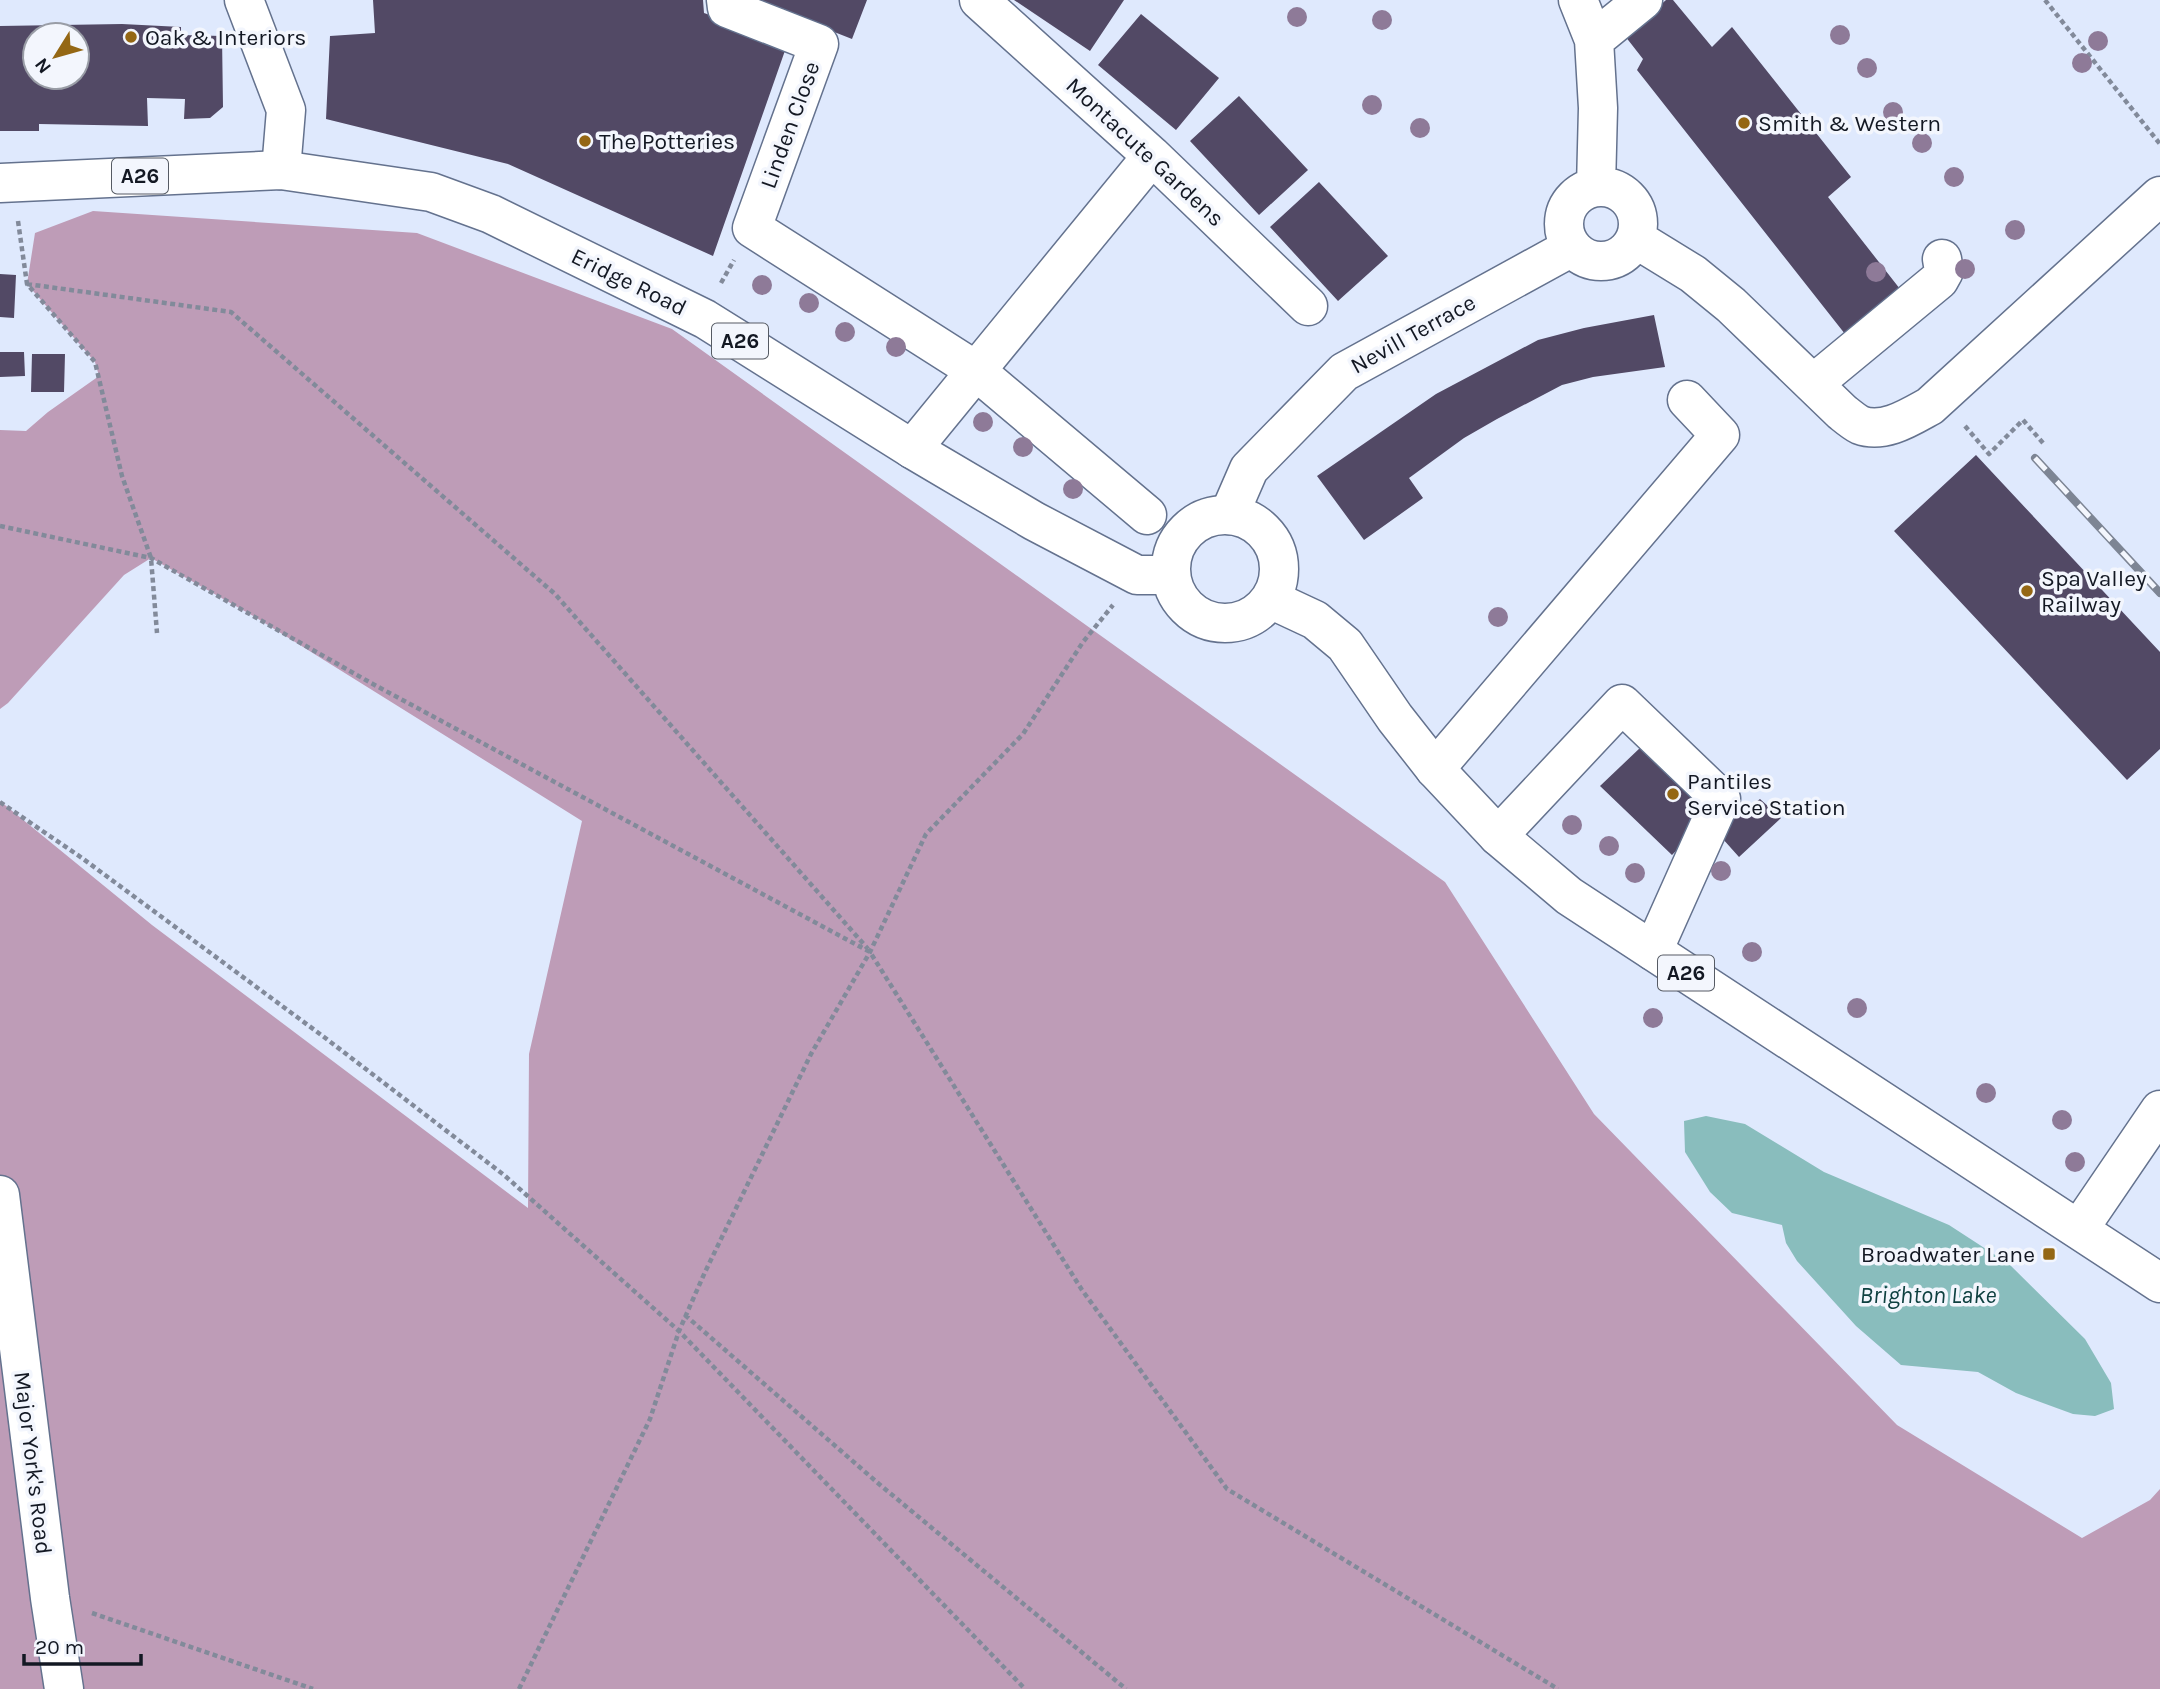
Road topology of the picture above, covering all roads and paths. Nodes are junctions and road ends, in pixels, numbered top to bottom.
1 (244, 0) edge
2 (726, 0) edge
3 (979, 0) edge
4 (1578, 0) edge
5 (1643, 0) edge
6 (2045, 0) edge
7 (1594, 40) junction
8 (2160, 144) edge
9 (1152, 156) junction
10 (281, 170) junction
11 (6, 182) edge
12 (1596, 187) junction
13 (2160, 196) edge
14 (1636, 239) junction
15 (1572, 247) junction
16 (1942, 259) dead end
17 (27, 284) junction
18 (1308, 306) dead end
19 (975, 370) junction
20 (1812, 384) junction
21 (1940, 397) junction
22 (1687, 400) dead end
23 (2043, 443) dead end
24 (912, 449) junction
25 (1147, 515) dead end
26 (1229, 515) junction
27 (0, 526) edge
28 (151, 558) junction
29 (1154, 575) junction
30 (1270, 599) junction
31 (157, 634) dead end
32 (1435, 769) junction
33 (0, 802) edge
34 (1498, 836) junction
35 (1653, 951) junction
36 (870, 952) junction
37 (2160, 1110) edge
38 (0, 1195) edge
39 (2078, 1229) junction
40 (2160, 1283) edge
41 (685, 1315) junction
42 (679, 1331) junction
43 (50, 1598) junction
44 (64, 1689) edge
45 (313, 1689) edge
46 (519, 1689) edge
47 (1026, 1689) edge
48 (1126, 1689) edge
49 (1558, 1689) edge

1 - 10 main road
2 - 19 main road, Linden Close
3 - 9 main road, Montacute Gardens
4 - 7 main road
5 - 7 main road
6 - 8 path
7 - 12 main road
9 - 18 main road, Montacute Gardens
9 - 19 main road
10 - 11 main road, A26
10 - 24 main road, Eridge Road / A26
11 - 17 path
12 - 14 main road
12 - 15 main road
13 - 21 main road
14 - 15 main road
14 - 20 main road
15 - 26 main road, Nevill Terrace
16 - 20 main road
17 - 28 path
17 - 36 path
19 - 24 main road
19 - 25 main road
20 - 21 main road
21 - 23 path
22 - 32 main road
24 - 29 main road, Eridge Road / A26
26 - 29 main road
26 - 30 main road
27 - 28 path
28 - 31 path
28 - 36 path
29 - 30 main road
29 - 36 path
30 - 32 main road, A26
32 - 34 main road, A26
33 - 42 path
34 - 35 main road, A26
34 - 35 main road
35 - 39 main road, A26
36 - 41 path
36 - 49 path
37 - 39 main road
38 - 43 main road, Major York's Road
39 - 40 main road, A26
41 - 42 path
41 - 48 path
42 - 46 path
42 - 47 path
43 - 44 main road, Major York's Road
43 - 45 path

